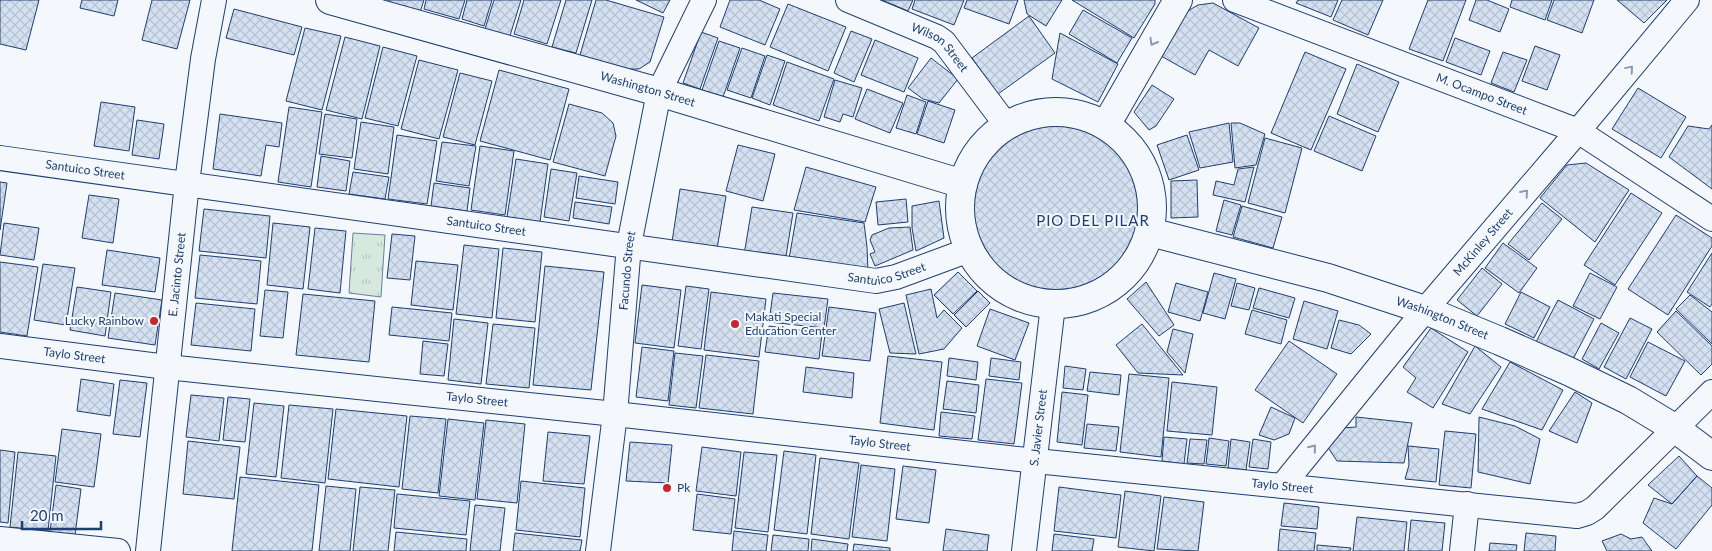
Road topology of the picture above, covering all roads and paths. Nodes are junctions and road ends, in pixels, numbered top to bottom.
1 (214, 0) edge
2 (330, 0) edge
3 (704, 0) edge
4 (848, 0) edge
5 (1178, 0) edge
6 (1235, 0) edge
7 (1687, 0) edge
8 (659, 92) junction
9 (1106, 125) junction
10 (1007, 126) junction
11 (1578, 131) junction
12 (0, 158) edge
13 (187, 184) junction
14 (963, 184) junction
15 (1712, 219) edge
16 (1150, 232) junction
17 (629, 245) junction
18 (969, 250) junction
19 (1053, 305) junction
20 (1425, 310) junction
21 (0, 346) edge
22 (167, 367) junction
23 (1712, 392) edge
24 (615, 414) junction
25 (1676, 429) junction
26 (1712, 456) edge
27 (1036, 460) junction
28 (1282, 486) junction
29 (1468, 504) junction
30 (0, 539) edge
31 (118, 551) edge
32 (148, 551) edge
33 (598, 551) edge
34 (1024, 551) edge
35 (1462, 551) edge

1 - 13 street, E. Jacinto Street
2 - 8 street, Washington Street
3 - 8 street, Facundo Street
4 - 10 street, Wilson Street
5 -> 9 street
6 - 11 street, M. Ocampo Street
11 -> 7 street, McKinley Street
8 - 14 street, Washington Street
8 - 17 street, Facundo Street
9 - 10 street
9 - 16 street
10 - 14 street
11 - 15 street, M. Ocampo Street
20 -> 11 street, McKinley Street
12 - 13 street, Santuico Street
13 - 17 street, Santuico Street
13 - 22 street, E. Jacinto Street
14 - 18 street
16 - 19 street
16 - 20 street, Washington Street
17 - 18 street, Santuico Street
17 - 24 street, Facundo Street
18 - 19 street
19 - 27 street, S. Javier Street
20 - 25 street, Washington Street
28 -> 20 street, McKinley Street
21 - 22 street, Taylo Street
22 - 24 street, Taylo Street
22 - 32 street, E. Jacinto Street
23 - 25 street, Taylo Street
24 - 27 street, Taylo Street
24 - 33 street, Facundo Street
25 - 26 street, Washington Street
25 - 29 street, Taylo Street
27 - 28 street, Taylo Street
27 - 34 street, S. Javier Street
28 - 29 street, Taylo Street
29 - 35 street
30 - 31 street

